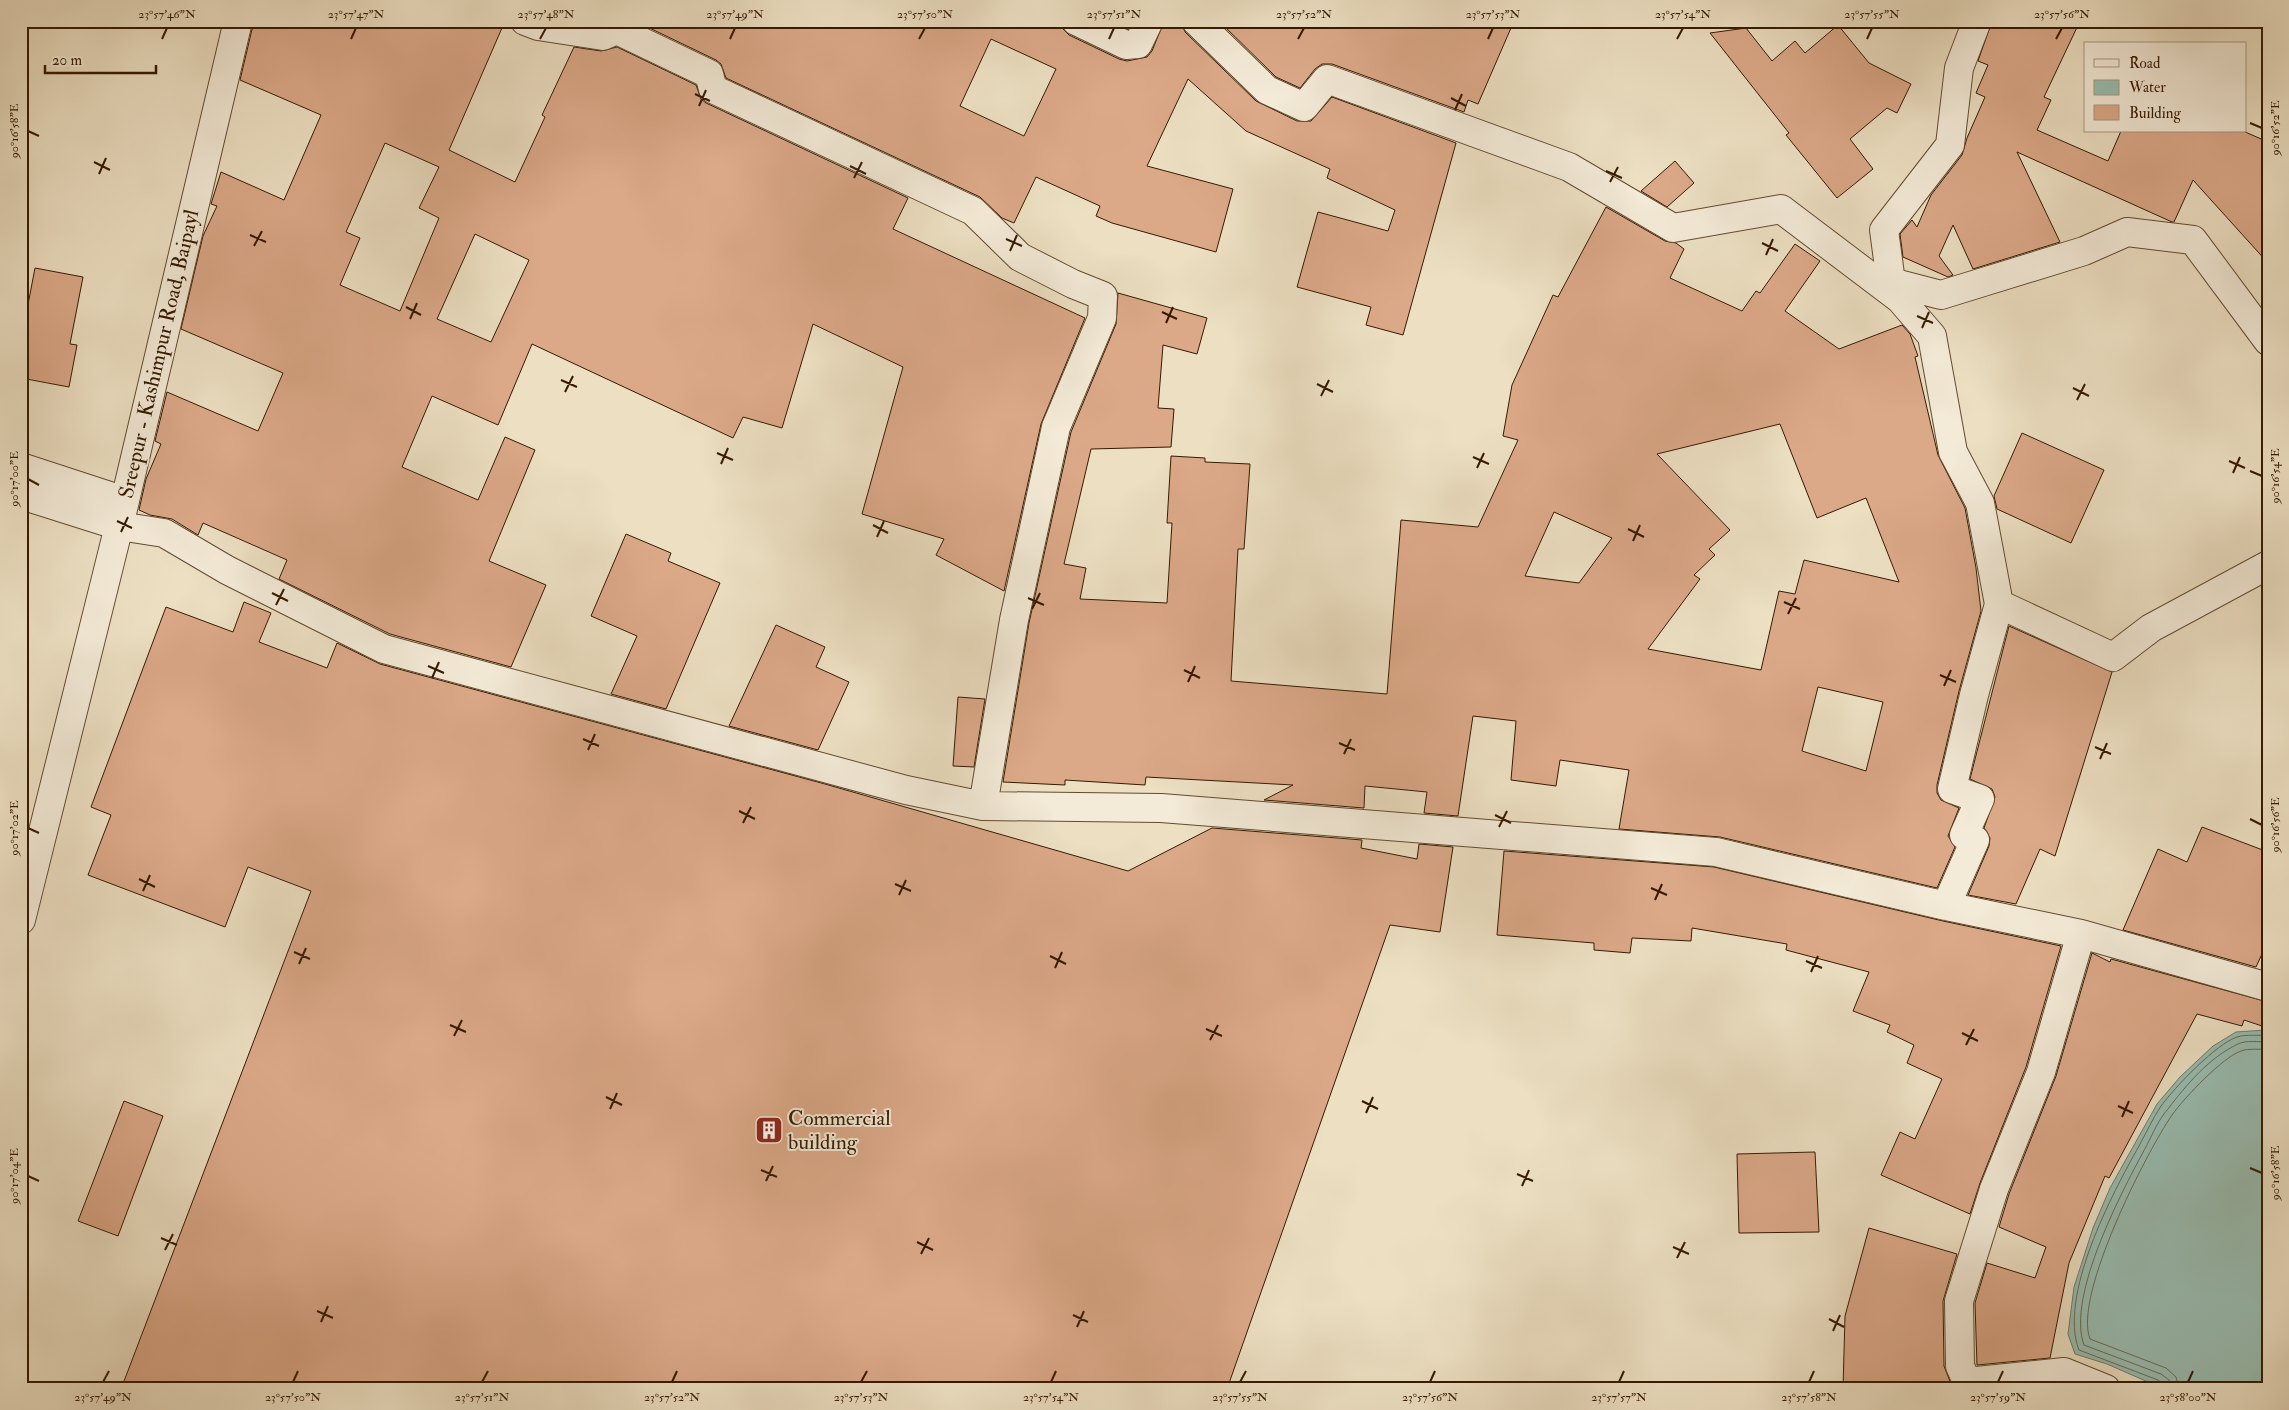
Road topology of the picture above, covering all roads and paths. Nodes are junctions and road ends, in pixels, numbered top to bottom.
1 (238, 21) edge
2 (525, 21) edge
3 (1076, 21) edge
4 (1149, 21) edge
5 (1196, 21) edge
6 (1977, 21) edge
7 (2268, 340) edge
8 (21, 467) edge
9 (21, 495) edge
10 (122, 514) junction
11 (2268, 565) edge
12 (1999, 604) junction
13 (983, 806) junction
14 (1946, 906) junction
15 (21, 920) edge
16 (2081, 934) junction
17 (2268, 987) edge
18 (1968, 1386) edge
19 (2106, 1389) edge

1 - 10 street, Sreepur - Kashimpur Road, Baipayl
2 - 13 street
3 - 4 street
5 - 12 street
6 - 7 street
8 - 10 street
9 - 10 street
10 - 13 street
10 - 15 street, Sreepur - Kashimpur Road, Baipayl
11 - 12 street
12 - 14 street
13 - 14 street
14 - 16 street
16 - 17 street
16 - 18 street
18 - 19 street

